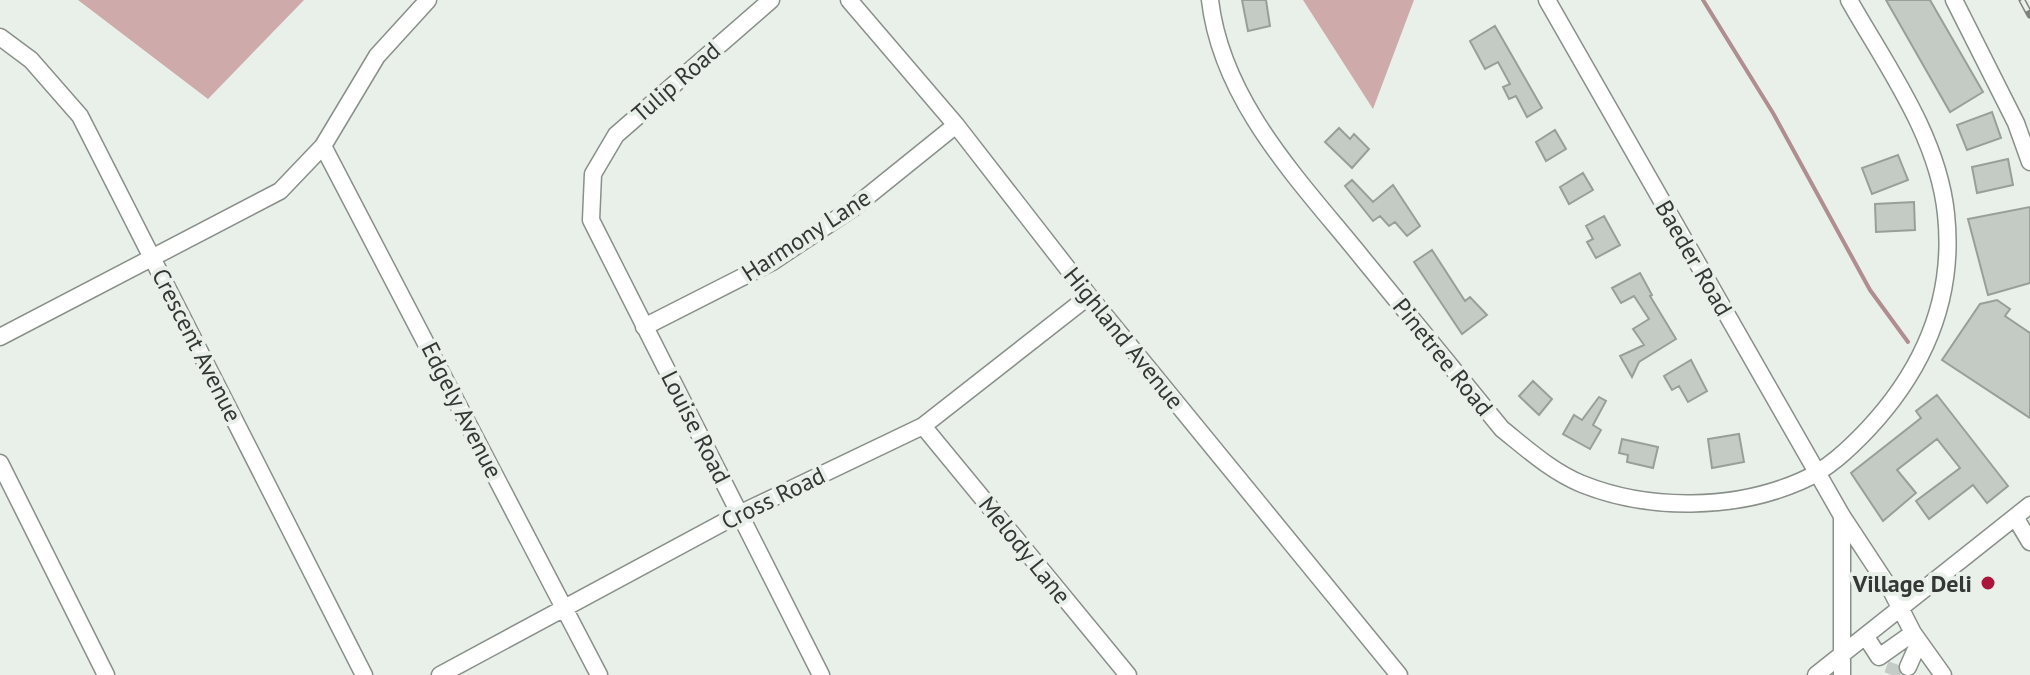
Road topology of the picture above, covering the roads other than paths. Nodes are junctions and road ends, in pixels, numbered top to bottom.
1 (428, 0) edge
2 (771, 0) edge
3 (849, 0) edge
4 (1210, 0) edge
5 (1547, 0) edge
6 (1849, 0) edge
7 (1954, 0) edge
8 (0, 37) edge
9 (956, 125) junction
10 (323, 146) junction
11 (2030, 162) edge
12 (593, 174) joint
13 (153, 257) junction
14 (1089, 296) junction
15 (644, 327) junction
16 (0, 337) edge
17 (923, 426) junction
18 (0, 463) edge
19 (1816, 473) junction
20 (2030, 505) edge
21 (739, 514) junction
22 (1842, 516) junction
23 (2015, 517) junction
24 (2030, 542) edge
25 (565, 609) junction
26 (1900, 609) junction
27 (1866, 637) junction
28 (1911, 639) junction
29 (1840, 657) junction
30 (1879, 657) junction
31 (1902, 666) tunnel mouth
32 (106, 675) edge
33 (364, 675) edge
34 (440, 675) edge
35 (599, 675) edge
36 (821, 675) edge
37 (1128, 675) edge
38 (1399, 675) edge
39 (1816, 675) edge
40 (1842, 675) edge
41 (1874, 675) edge
42 (1943, 675) edge

1 - 10 street
2 - 12 street, Tulip Road
3 - 9 street, Highland Avenue
4 - 19 street, Pinetree Road
5 - 19 street, Baeder Road
6 - 19 street, Pinetree Road
7 - 11 street
8 - 13 street, Crescent Avenue
9 - 14 street, Highland Avenue
9 - 15 street, Harmony Lane
10 - 13 street
10 - 25 street, Edgely Avenue
12 - 15 street, Louise Road
13 - 16 street
13 - 33 street, Crescent Avenue
14 - 17 street, Cross Road
14 - 38 street, Highland Avenue
15 - 21 street, Louise Road
17 - 21 street, Cross Road
17 - 37 street, Melody Lane
18 - 32 street
19 - 22 street, Baeder Road
20 - 23 street
21 - 25 street, Cross Road
21 - 36 street, Louise Road
22 - 26 street, Baeder Road
22 - 29 street
23 - 24 street
23 - 26 street
25 - 34 street, Cross Road
25 - 35 street, Edgely Avenue
26 - 27 street
26 - 28 street, Baeder Road
27 - 29 street
27 - 30 street
28 - 30 street
28 - 31 street
28 - 42 street, Baeder Road
29 - 39 street
29 - 40 street
30 - 41 street

